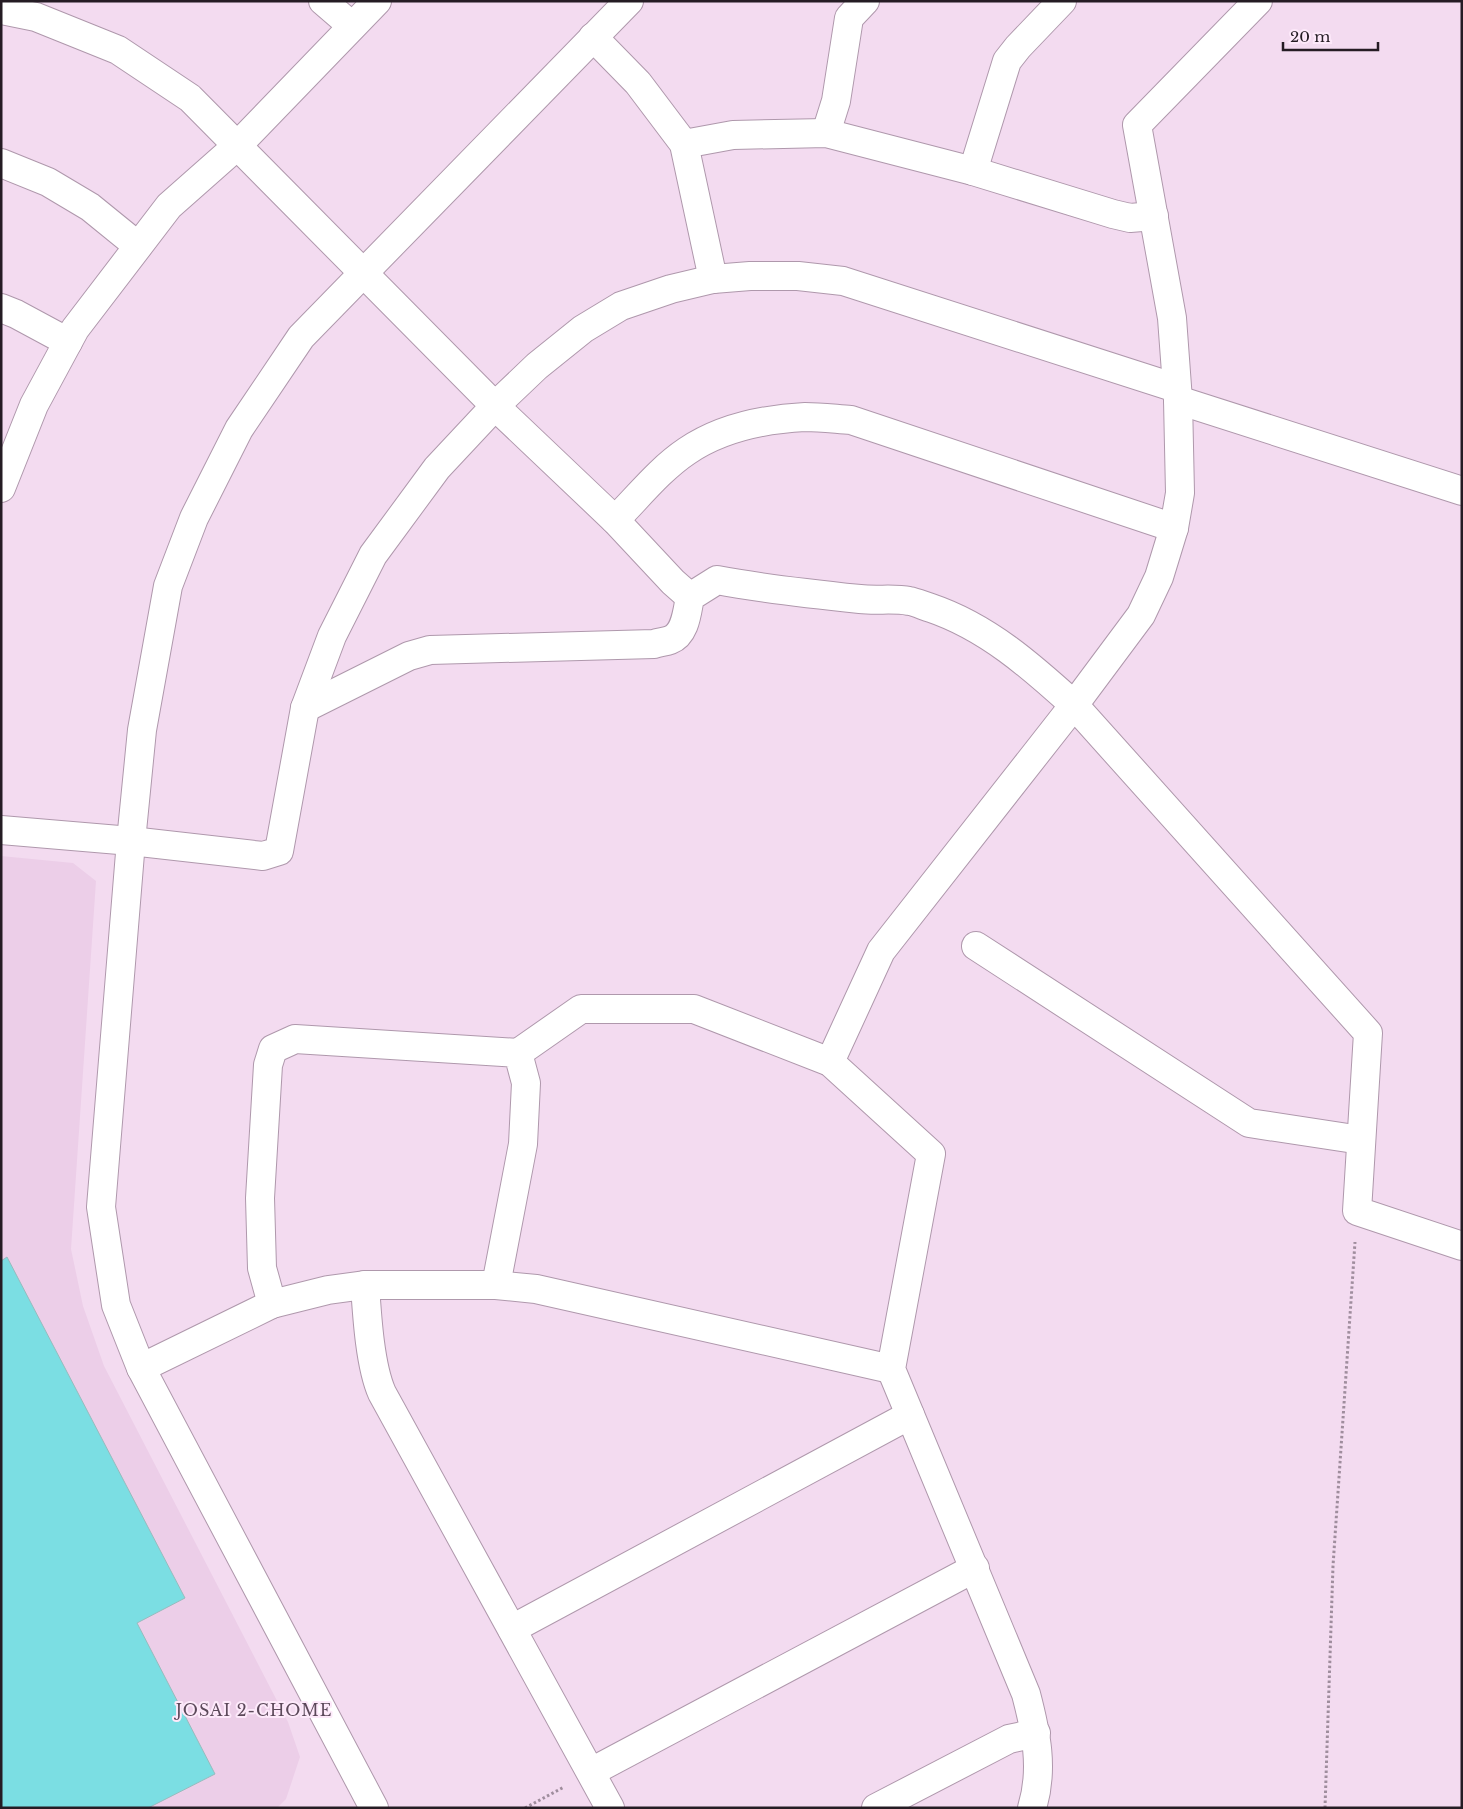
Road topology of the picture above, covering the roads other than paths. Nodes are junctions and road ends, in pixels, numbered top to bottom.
1 (322, 1) edge
2 (377, 1) edge
3 (629, 1) edge
4 (865, 1) edge
5 (1062, 1) edge
6 (1258, 1) edge
7 (1, 10) edge
8 (352, 26) junction
9 (593, 38) junction
10 (826, 133) junction
11 (684, 144) junction
12 (238, 145) junction
13 (1, 164) edge
14 (973, 171) junction
15 (1154, 216) junction
16 (138, 246) junction
17 (364, 272) junction
18 (713, 279) junction
19 (1, 308) edge
20 (68, 342) junction
21 (1177, 394) junction
22 (495, 406) junction
23 (1, 488) edge
24 (1462, 491) edge
25 (615, 520) junction
26 (1174, 528) junction
27 (690, 597) junction
28 (1074, 705) junction
29 (305, 708) junction
30 (1, 830) edge
31 (131, 841) junction
32 (976, 946) dead end
33 (518, 1053) junction
34 (830, 1062) junction
35 (1362, 1140) junction
36 (1462, 1246) edge
37 (364, 1285) junction
38 (496, 1285) junction
39 (272, 1304) junction
40 (141, 1368) junction
41 (891, 1369) junction
42 (910, 1415) junction
43 (975, 1568) junction
44 (512, 1629) junction
45 (1036, 1733) junction
46 (580, 1778) junction
47 (374, 1808) edge
48 (610, 1808) edge
49 (876, 1808) edge
50 (1032, 1808) edge

1 - 8 street
2 - 8 street
3 - 9 street
4 - 10 street
5 - 14 street
6 - 15 street
7 - 12 street
8 - 12 street
9 - 11 street
9 - 17 street
10 - 11 street
10 - 14 street
11 - 18 street
12 - 16 street
12 - 17 street
13 - 16 street
14 - 15 street
15 - 21 street
16 - 20 street
17 - 22 street
17 - 31 street
18 - 21 street
18 - 22 street
19 - 20 street
20 - 23 street
21 - 24 street
21 - 26 street
22 - 25 street
22 - 29 street
25 - 26 street
25 - 27 street
26 - 28 street
27 - 28 street
27 - 29 street
28 - 34 street
28 - 35 street
29 - 31 street
30 - 31 street
31 - 40 street
32 - 35 street
33 - 34 street
33 - 38 street
33 - 39 street
34 - 41 street
35 - 36 street
37 - 38 street
37 - 39 street
37 - 44 street
38 - 41 street
39 - 40 street
40 - 47 street
41 - 42 street
42 - 43 street
42 - 44 street
43 - 45 street
43 - 46 street
44 - 46 street
45 - 49 street
45 - 50 street
46 - 48 street

